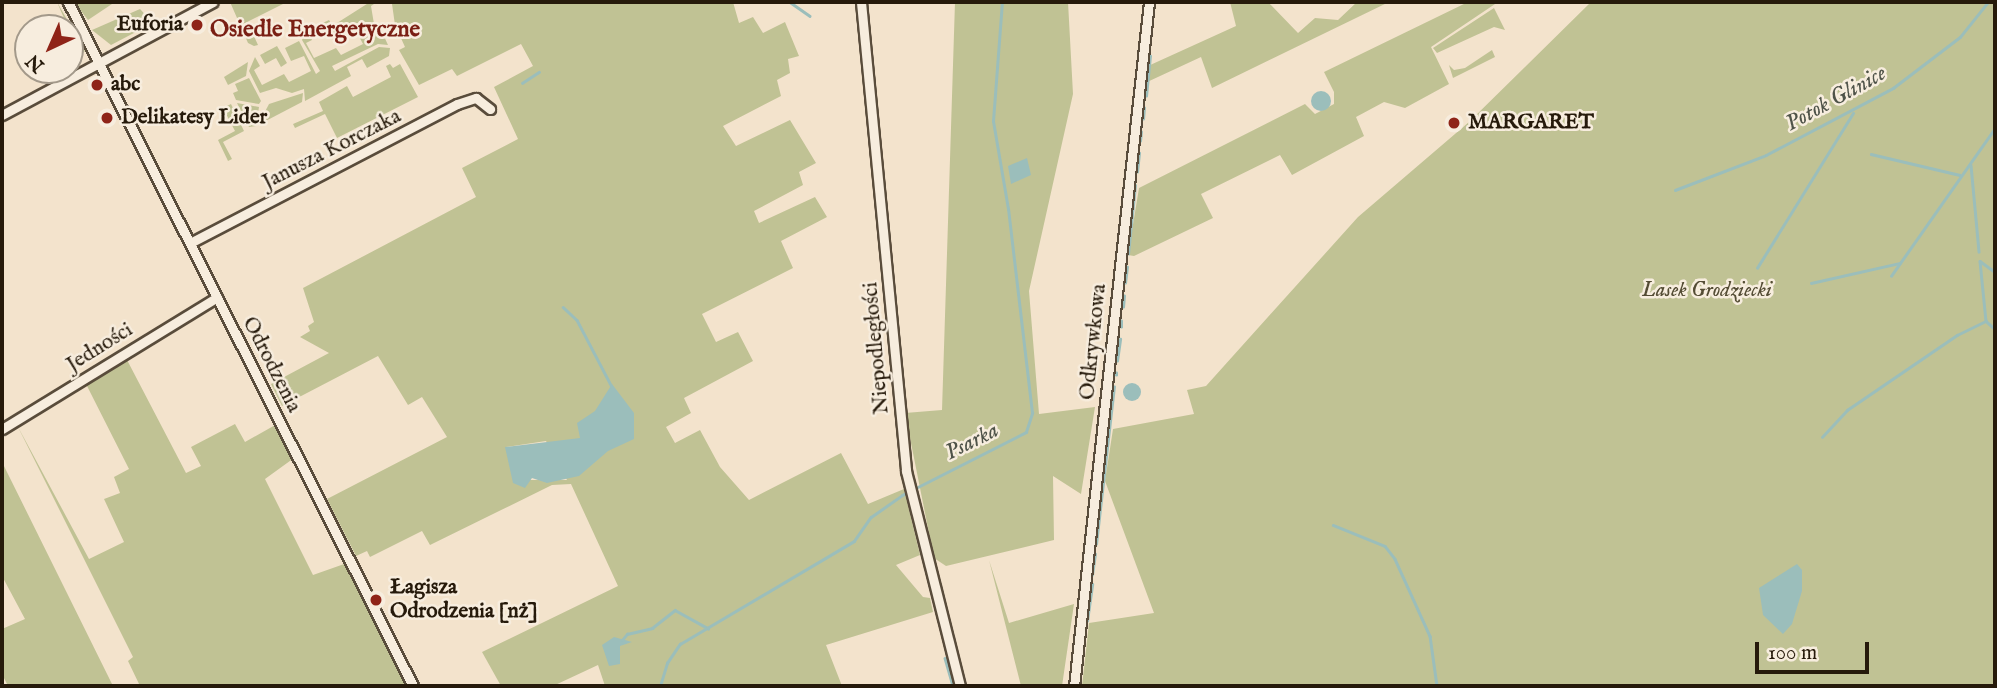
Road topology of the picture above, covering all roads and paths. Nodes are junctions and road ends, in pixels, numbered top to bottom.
1 (68, 2) edge
2 (213, 2) edge
3 (861, 2) edge
4 (1149, 2) edge
5 (99, 60) junction
6 (490, 109) dead end
7 (2, 115) edge
8 (190, 243) junction
9 (217, 297) junction
10 (2, 429) edge
11 (413, 686) edge
12 (960, 686) edge
13 (1074, 686) edge

1 - 5 street, Odrodzenia
2 - 5 street
3 - 12 street, Niepodległości
4 - 13 street, Odkrywkowa
5 - 7 street
5 - 8 street, Odrodzenia
6 - 8 street, Janusza Korczaka
8 - 9 street, Odrodzenia
9 - 10 street, Jedności
9 - 11 street, Odrodzenia

